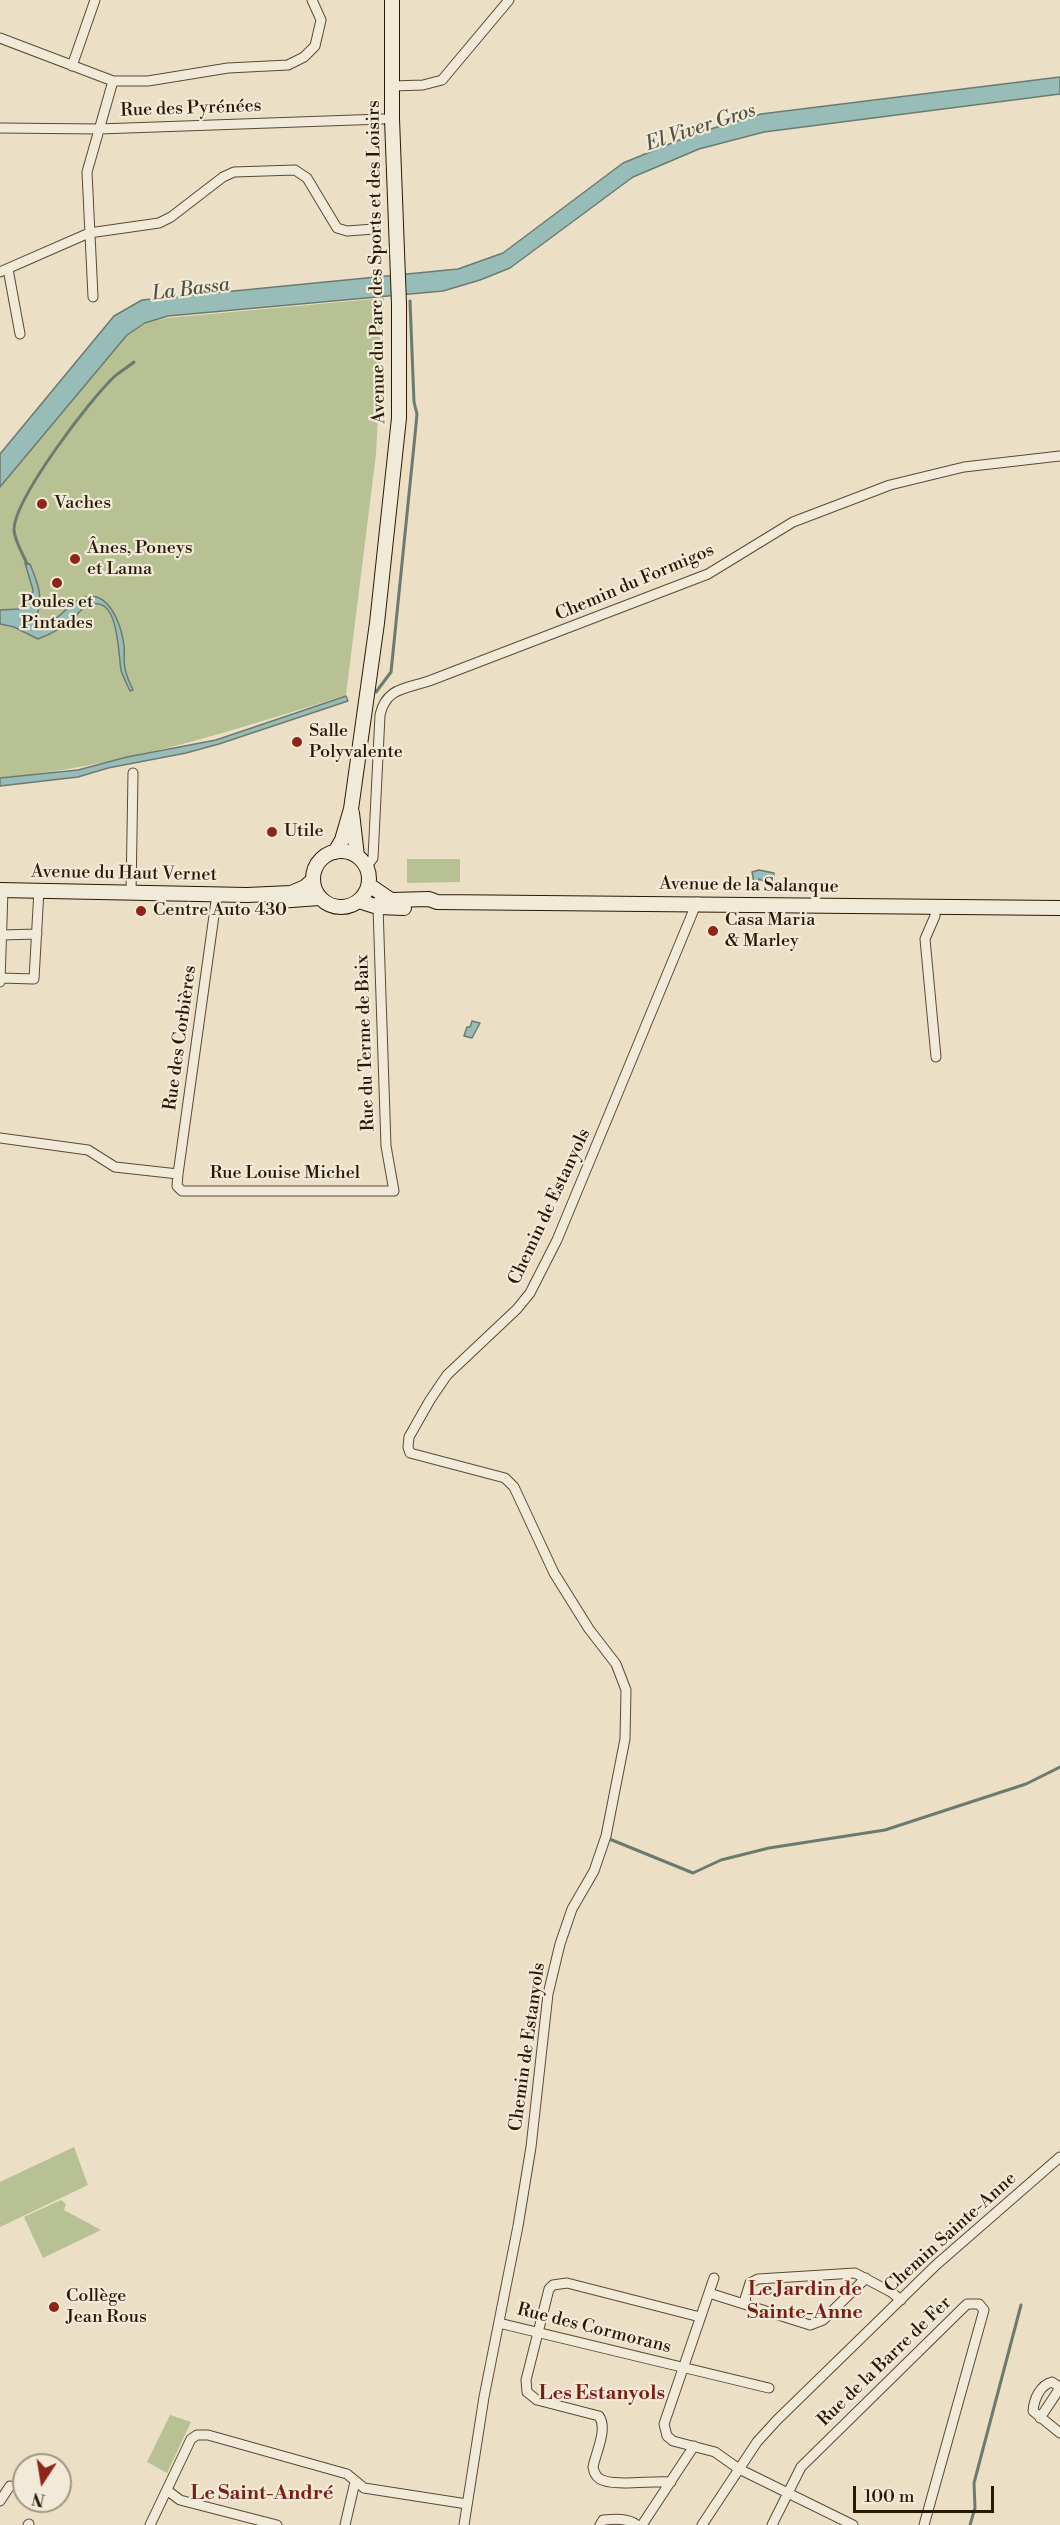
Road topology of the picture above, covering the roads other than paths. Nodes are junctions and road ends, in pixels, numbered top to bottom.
1 (95, 0) edge
2 (312, 0) edge
3 (392, 0) edge
4 (509, 0) edge
5 (0, 38) edge
6 (72, 66) junction
7 (114, 81) junction
8 (392, 86) junction
9 (383, 119) dead end
10 (0, 128) edge
11 (99, 129) junction
12 (374, 230) dead end
13 (89, 233) junction
14 (4, 270) edge
15 (93, 297) dead end
16 (20, 334) dead end
17 (1060, 456) edge
18 (133, 773) dead end
19 (351, 809) junction
20 (335, 852) junction
21 (357, 856) junction
22 (366, 867) junction
23 (313, 880) junction
24 (1, 890) edge
25 (39, 890) junction
26 (130, 893) junction
27 (217, 894) junction
28 (247, 895) junction
29 (375, 895) junction
30 (320, 898) junction
31 (698, 902) junction
32 (935, 906) junction
33 (1060, 908) edge
34 (38, 934) junction
35 (2, 935) junction
36 (0, 980) edge
37 (936, 1057) dead end
38 (0, 1138) edge
39 (178, 1174) junction
40 (177, 1186) joint
41 (394, 1191) joint
42 (1060, 2157) edge
43 (714, 2278) dead end
44 (866, 2278) junction
45 (709, 2293) junction
46 (901, 2300) junction
47 (747, 2305) junction
48 (700, 2317) junction
49 (499, 2323) junction
50 (538, 2333) junction
51 (682, 2368) junction
52 (769, 2388) dead end
53 (1040, 2418) dead end
54 (1060, 2433) edge
55 (694, 2446) junction
56 (739, 2469) junction
57 (356, 2482) junction
58 (671, 2482) junction
59 (10, 2486) dead end
60 (168, 2491) junction
61 (788, 2492) junction
62 (0, 2501) edge
63 (467, 2504) junction
64 (150, 2525) edge
65 (277, 2525) edge
66 (345, 2525) edge
67 (464, 2525) edge
68 (600, 2525) edge
69 (640, 2525) edge
70 (702, 2525) edge
71 (772, 2525) edge
72 (853, 2525) edge
73 (924, 2525) edge

1 - 6 street
2 - 7 street
3 - 8 main road, Avenue du Parc des Sports et des Loisirs
4 - 8 street
5 - 6 street
6 - 7 street
7 - 11 street
8 - 19 main road, Avenue du Parc des Sports et des Loisirs
9 - 11 street, Rue des Pyrénées
10 - 11 street, Rue des Pyrénées
11 - 13 street
12 - 13 street
13 - 14 street
13 - 15 street
14 - 16 street
17 - 22 street, Chemin du Formigos
18 - 26 street
19 - 20 main road, Avenue du Parc des Sports et des Loisirs
19 - 21 main road, Avenue du Parc des Sports et des Loisirs
20 - 21 main road
20 - 23 main road
21 - 22 main road
22 - 29 main road
23 - 28 main road, Avenue du Haut Vernet
23 - 30 main road
24 - 25 main road, Avenue du Haut Vernet
24 - 35 street
25 - 26 main road, Avenue du Haut Vernet
25 - 34 street
26 - 27 main road, Avenue du Haut Vernet
27 - 28 main road, Avenue du Haut Vernet
27 - 39 street, Rue des Corbières
28 - 30 main road, Avenue du Haut Vernet
29 - 30 main road
29 - 31 main road, Avenue de la Salanque
29 - 41 street, Rue du Terme de Baix
31 - 32 main road, Avenue de la Salanque
31 - 49 street, Chemin de Estanyols
32 - 33 main road, Avenue de la Salanque
32 - 37 street
34 - 35 street
34 - 36 street
35 - 36 street
38 - 39 street
39 - 40 street, Rue des Corbières
40 - 41 street, Rue Louise Michel
42 - 46 street, Chemin Sainte-Anne
43 - 45 street
44 - 46 street
44 - 47 street
44 - 47 street
45 - 47 street
45 - 48 street
46 - 56 street, Chemin Sainte-Anne
48 - 50 street
48 - 51 street
49 - 50 street, Rue des Cormorans
49 - 63 street, Chemin de Estanyols
50 - 51 street, Rue des Cormorans
50 - 58 street
51 - 52 street, Rue des Cormorans
51 - 55 street
53 - 54 street
55 - 56 street
55 - 58 street
56 - 61 street
56 - 70 street, Chemin Sainte-Anne
57 - 60 street
57 - 63 street
57 - 66 street
58 - 69 street
59 - 62 street
60 - 64 street
60 - 65 street
61 - 71 street
61 - 72 street
61 - 73 street, Rue de la Barre de Fer
63 - 67 street, Chemin de Estanyols
68 - 69 street

